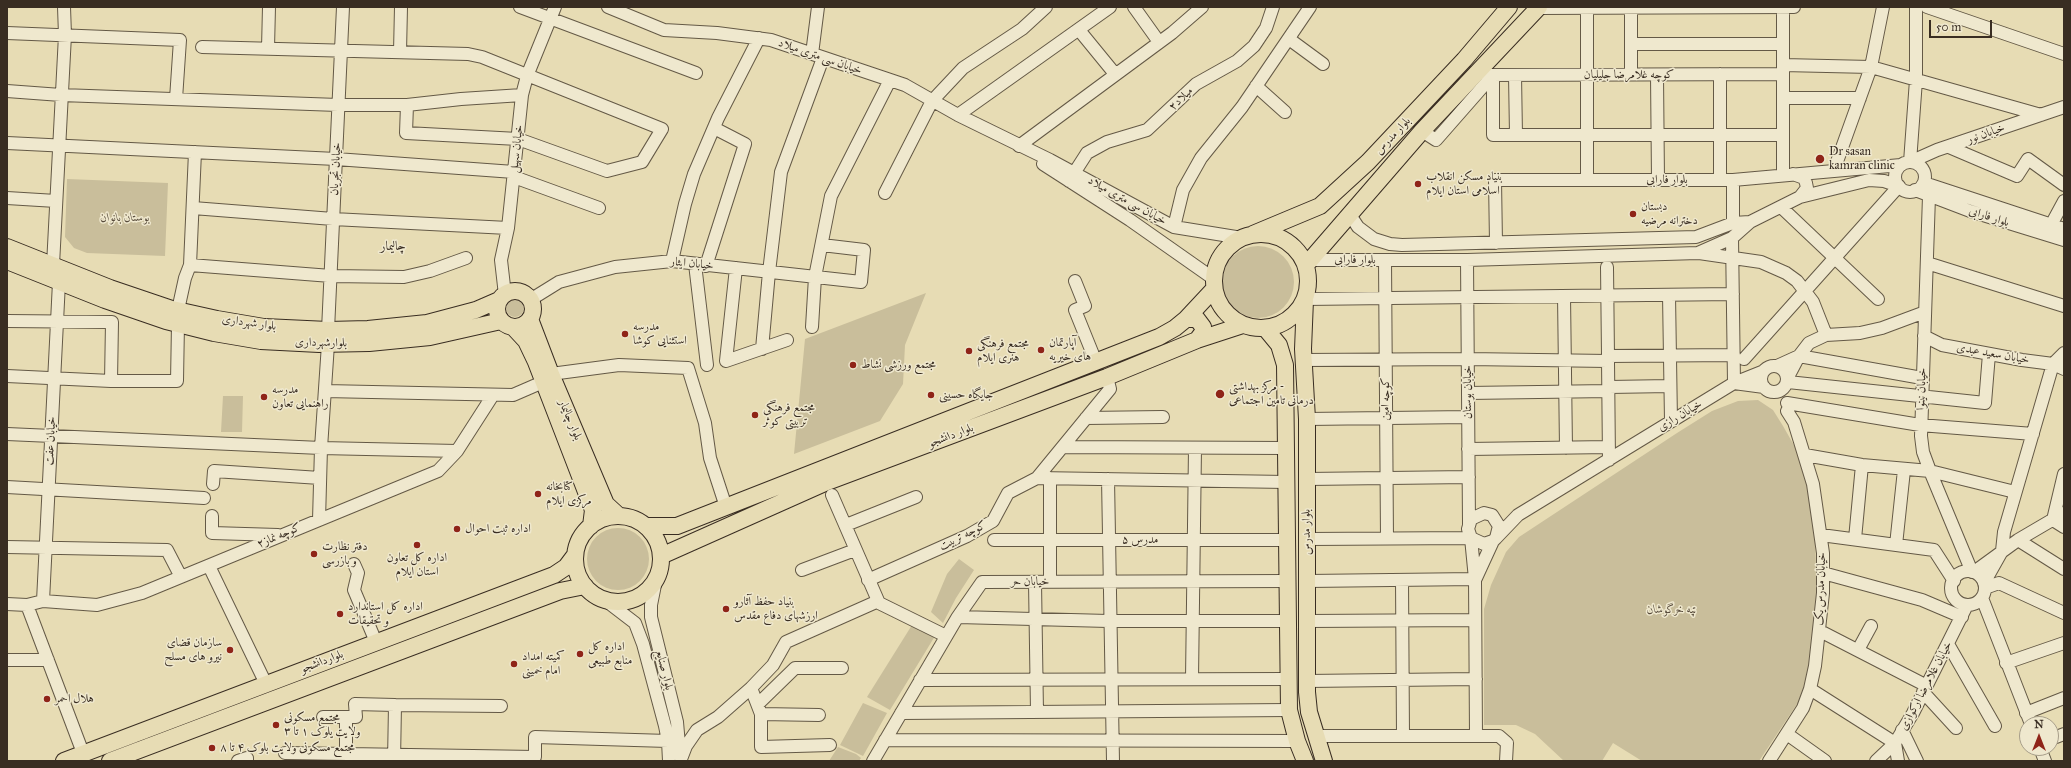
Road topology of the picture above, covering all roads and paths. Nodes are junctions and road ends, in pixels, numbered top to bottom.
1 (64, 7) edge
2 (269, 7) edge
3 (343, 7) edge
4 (400, 7) edge
5 (520, 7) edge
6 (608, 7) edge
7 (818, 7) edge
8 (1046, 7) edge
9 (1110, 7) edge
10 (1134, 7) edge
11 (1273, 7) edge
12 (1310, 7) edge
13 (1509, 7) edge
14 (1631, 7) edge
15 (1710, 7) edge
16 (1783, 7) edge
17 (1794, 7) edge
18 (1883, 7) edge
19 (1916, 7) edge
20 (1927, 7) edge
21 (1200, 8) edge
22 (1538, 8) edge
23 (1586, 8) edge
24 (553, 12) edge
25 (1080, 30) junction
26 (7, 33) edge
27 (64, 35) junction
28 (759, 38) junction
29 (1289, 39) junction
30 (1160, 42) junction
31 (1631, 44) junction
32 (1783, 44) junction
33 (202, 47) dead end
34 (268, 48) junction
35 (341, 50) junction
36 (400, 52) junction
37 (2064, 54) edge
38 (817, 56) junction
39 (1464, 60) junction
40 (1323, 64) dead end
41 (1871, 67) junction
42 (1783, 70) junction
43 (696, 73) dead end
44 (1115, 74) junction
45 (1476, 74) junction
46 (1631, 74) junction
47 (1657, 74) junction
48 (1720, 74) junction
49 (1493, 75) junction
50 (1515, 75) junction
51 (1587, 75) junction
52 (527, 76) junction
53 (890, 80) junction
54 (1916, 80) junction
55 (1444, 81) junction
56 (1256, 86) junction
57 (7, 91) edge
58 (1458, 92) junction
59 (60, 95) junction
60 (522, 95) junction
61 (1783, 98) junction
62 (1860, 98) junction
63 (180, 99) junction
64 (932, 101) junction
65 (338, 105) junction
66 (407, 105) junction
67 (2059, 109) edge
68 (1285, 112) dead end
69 (958, 115) junction
70 (2041, 115) junction
71 (2064, 120) edge
72 (714, 128) junction
73 (1422, 131) junction
74 (1516, 135) junction
75 (1587, 135) junction
76 (1657, 135) junction
77 (1720, 135) junction
78 (1783, 135) junction
79 (518, 139) junction
80 (7, 143) edge
81 (58, 145) junction
82 (1019, 146) junction
83 (1949, 147) junction
84 (190, 152) junction
85 (336, 159) junction
86 (1905, 164) junction
87 (1834, 170) junction
88 (514, 174) junction
89 (1788, 174) junction
90 (1072, 177) junction
91 (1587, 180) junction
92 (1658, 180) junction
93 (1720, 180) junction
94 (1733, 180) junction
95 (2064, 185) edge
96 (1899, 186) junction
97 (1919, 186) junction
98 (885, 193) dead end
99 (1929, 196) junction
100 (1800, 197) junction
101 (7, 198) edge
102 (2064, 200) edge
103 (56, 201) junction
104 (1972, 205) junction
105 (1782, 207) junction
106 (193, 208) junction
107 (599, 208) dead end
108 (1350, 215) junction
109 (333, 219) junction
110 (1750, 222) junction
111 (1733, 223) junction
112 (2051, 225) junction
113 (1174, 227) junction
114 (508, 228) junction
115 (2064, 229) edge
116 (1247, 236) junction
117 (1674, 238) junction
118 (1732, 238) junction
119 (2064, 240) edge
120 (1496, 243) junction
121 (822, 245) junction
122 (1402, 245) junction
123 (7, 247) edge
124 (1698, 253) junction
125 (1677, 254) junction
126 (466, 258) dead end
127 (1732, 258) junction
128 (1835, 258) junction
129 (1385, 260) junction
130 (1402, 260) junction
131 (1467, 260) junction
132 (7, 261) edge
133 (672, 261) junction
134 (1309, 262) junction
135 (1926, 263) junction
136 (53, 265) junction
137 (190, 265) junction
138 (701, 265) junction
139 (1607, 267) dead end
140 (736, 268) junction
141 (768, 272) junction
142 (331, 276) junction
143 (815, 277) junction
144 (1075, 281) dead end
145 (58, 282) junction
146 (1214, 284) junction
147 (1805, 291) junction
148 (1733, 294) junction
149 (1608, 295) junction
150 (1669, 295) junction
151 (1564, 296) junction
152 (502, 297) junction
153 (1467, 297) junction
154 (1385, 298) junction
155 (1878, 298) dead end
156 (1305, 299) junction
157 (530, 300) junction
158 (2064, 306) edge
159 (1925, 312) junction
160 (178, 317) junction
161 (530, 319) junction
162 (1186, 319) junction
163 (7, 321) edge
164 (57, 321) junction
165 (507, 324) junction
166 (1243, 325) junction
167 (812, 327) dead end
168 (1265, 328) junction
169 (1826, 334) junction
170 (1924, 336) junction
171 (328, 337) junction
172 (787, 340) dead end
173 (1197, 340) junction
174 (762, 348) junction
175 (1282, 353) junction
176 (2064, 353) edge
177 (1303, 354) junction
178 (1989, 354) junction
179 (1670, 356) junction
180 (1799, 356) junction
181 (1739, 357) junction
182 (1608, 358) junction
183 (1468, 359) junction
184 (1386, 360) junction
185 (1565, 360) junction
186 (1096, 362) junction
187 (707, 365) dead end
188 (1777, 366) junction
189 (2058, 366) edge
190 (1764, 371) junction
191 (7, 376) edge
192 (1107, 377) junction
193 (547, 378) junction
194 (1922, 378) junction
195 (54, 379) junction
196 (111, 381) junction
197 (1787, 382) junction
198 (1734, 383) junction
199 (1670, 386) junction
200 (1609, 389) junction
201 (1767, 390) junction
202 (325, 391) junction
203 (1565, 392) junction
204 (1468, 393) junction
205 (493, 395) junction
206 (1922, 398) junction
207 (1787, 407) junction
208 (1163, 417) dead end
209 (1468, 417) junction
210 (1086, 418) junction
211 (1386, 418) junction
212 (1307, 419) junction
213 (1671, 421) junction
214 (1920, 425) junction
215 (7, 434) edge
216 (2033, 434) junction
217 (52, 437) junction
218 (1063, 447) junction
219 (1609, 447) junction
220 (321, 448) junction
221 (1195, 448) junction
222 (1285, 448) junction
223 (1468, 448) junction
224 (1566, 448) junction
225 (457, 451) junction
226 (1805, 455) junction
227 (1609, 460) junction
228 (1862, 465) junction
229 (1904, 470) junction
230 (1930, 471) junction
231 (2064, 474) edge
232 (1469, 477) junction
233 (320, 478) junction
234 (1037, 478) junction
235 (1050, 478) junction
236 (1387, 478) junction
237 (1108, 479) junction
238 (1306, 479) junction
239 (1194, 480) junction
240 (1286, 482) junction
241 (213, 484) dead end
242 (7, 487) edge
243 (48, 489) junction
244 (2015, 492) junction
245 (832, 496) dead end
246 (916, 497) dead end
247 (204, 498) dead end
248 (726, 507) junction
249 (1488, 513) junction
250 (2064, 513) edge
251 (1518, 514) junction
252 (212, 516) dead end
253 (619, 516) junction
254 (319, 520) junction
255 (2053, 520) junction
256 (1469, 524) junction
257 (846, 525) junction
258 (591, 526) junction
259 (646, 526) junction
260 (2064, 527) edge
261 (283, 535) junction
262 (1821, 535) junction
263 (1387, 538) junction
264 (1472, 538) junction
265 (1308, 539) junction
266 (1855, 539) junction
267 (994, 540) dead end
268 (1050, 540) junction
269 (1109, 540) junction
270 (1194, 540) junction
271 (1287, 540) junction
272 (1495, 540) junction
273 (2018, 540) junction
274 (1896, 545) junction
275 (7, 547) edge
276 (47, 548) junction
277 (855, 550) junction
278 (2002, 550) junction
279 (576, 555) junction
280 (661, 556) junction
281 (354, 564) dead end
282 (209, 566) junction
283 (2064, 569) edge
284 (802, 570) dead end
285 (1973, 572) junction
286 (1823, 573) junction
287 (181, 577) junction
288 (1475, 579) junction
289 (656, 580) junction
290 (868, 580) junction
291 (1402, 580) junction
292 (1288, 581) junction
293 (1308, 581) junction
294 (1954, 581) junction
295 (1035, 582) junction
296 (1050, 582) junction
297 (1109, 582) junction
298 (1193, 582) junction
299 (585, 586) junction
300 (1984, 590) junction
301 (605, 600) junction
302 (43, 601) junction
303 (879, 603) junction
304 (7, 604) edge
305 (27, 605) junction
306 (1967, 605) junction
307 (2064, 613) edge
308 (958, 617) junction
309 (1962, 617) junction
310 (1036, 619) junction
311 (1193, 620) junction
312 (1402, 620) junction
313 (1476, 620) junction
314 (1110, 621) junction
315 (1287, 621) junction
316 (1308, 621) junction
317 (1871, 626) dead end
318 (1820, 631) junction
319 (946, 636) junction
320 (376, 642) junction
321 (2064, 643) edge
322 (1948, 644) junction
323 (1858, 650) junction
324 (7, 660) edge
325 (48, 660) junction
326 (2006, 663) junction
327 (842, 668) dead end
328 (1111, 679) junction
329 (1192, 679) junction
330 (1288, 679) junction
331 (1476, 679) junction
332 (920, 680) junction
333 (1037, 680) junction
334 (1403, 680) junction
335 (1307, 681) junction
336 (266, 684) junction
337 (751, 688) junction
338 (1810, 689) junction
339 (1925, 689) junction
340 (2064, 698) edge
341 (395, 705) junction
342 (501, 706) dead end
343 (759, 709) junction
344 (1289, 710) junction
345 (1037, 712) junction
346 (1112, 712) junction
347 (901, 713) junction
348 (819, 715) dead end
349 (2027, 716) edge
350 (2032, 716) edge
351 (323, 717) dead end
352 (346, 717) junction
353 (1995, 726) dead end
354 (1956, 728) dead end
355 (1902, 730) junction
356 (1787, 734) junction
357 (1316, 736) junction
358 (1403, 736) junction
359 (1476, 736) junction
360 (885, 740) junction
361 (668, 741) junction
362 (1113, 741) junction
363 (1297, 741) junction
364 (1895, 743) junction
365 (830, 745) dead end
366 (285, 753) dead end
367 (346, 753) junction
368 (83, 754) junction
369 (394, 758) edge
370 (677, 760) edge
371 (64, 761) edge
372 (110, 761) edge
373 (873, 761) edge
374 (1113, 761) edge
375 (1305, 761) edge
376 (1324, 761) edge
377 (1506, 761) edge
378 (1769, 761) edge
379 (1825, 761) edge
380 (1876, 761) edge
381 (1898, 761) edge
382 (1917, 761) edge

1 - 27 street
2 - 34 street
3 - 35 street, خیابان تجریان
4 - 36 street
5 - 24 street
6 - 28 street, خیابان سی متری میلاد
7 - 38 street
8 - 64 street
9 - 25 street
10 - 30 street
11 - 90 street, میلاد۲
12 - 29 street
13 - 39 main road, بلوار مدرس
14 - 15 street
14 - 23 street
14 - 31 street
15 - 16 street
16 - 17 street
16 - 32 street
18 - 41 street
19 - 54 street
20 - 37 street
21 - 30 street
22 - 23 street
22 - 45 main road, بلوار مدرس
23 - 51 street
24 - 43 street
24 - 52 street, خیابان سهیل
25 - 44 street
25 - 69 street
26 - 27 street
27 - 59 street
27 - 63 street
28 - 38 street, خیابان سی متری میلاد
28 - 72 street
29 - 40 street
29 - 56 street
30 - 44 street
31 - 32 street
31 - 46 street
32 - 42 street
33 - 34 street
34 - 35 street
35 - 36 street
35 - 65 street, خیابان تجریان
36 - 52 street
38 - 53 street, خیابان سی متری میلاد
38 - 141 street
39 - 45 main road
39 - 55 main road, بلوار مدرس
41 - 42 street, کوچه غلامرضا جلیلیان
41 - 54 street, کوچه غلامرضا جلیلیان
41 - 62 street
42 - 48 street, کوچه غلامرضا جلیلیان
42 - 61 street
44 - 82 street
45 - 49 street, کوچه غلامرضا جلیلیان
45 - 58 main road, بلوار مدرس
46 - 47 street, کوچه غلامرضا جلیلیان
46 - 51 street, کوچه غلامرضا جلیلیان
47 - 48 street, کوچه غلامرضا جلیلیان
47 - 76 street
48 - 77 street
49 - 50 street, کوچه غلامرضا جلیلیان
49 - 73 street
49 - 74 street
50 - 51 street, کوچه غلامرضا جلیلیان
50 - 74 street
51 - 75 street
52 - 60 street, خیابان سهیل
52 - 79 street
53 - 64 street, خیابان سی متری میلاد
53 - 121 street
54 - 70 street, کوچه غلامرضا جلیلیان
54 - 86 street
55 - 58 main road
55 - 116 main road, بلوار مدرس
56 - 68 street
56 - 113 street
57 - 59 street
58 - 73 main road, بلوار مدرس
59 - 63 street
59 - 81 street
60 - 66 street
60 - 79 street, خیابان سهیل
61 - 62 street
61 - 78 street
62 - 87 street
63 - 65 street
64 - 69 street, خیابان سی متری میلاد
64 - 98 street
65 - 66 street
65 - 85 street, خیابان تجریان
66 - 79 street
67 - 70 street, خیابان نور
67 - 71 street
69 - 82 street, خیابان سی متری میلاد
70 - 83 street, خیابان نور
72 - 133 street
72 - 138 street
73 - 108 main road, بلوار مدرس
74 - 75 street
75 - 76 street
75 - 91 street
76 - 77 street
76 - 92 street
77 - 78 street
77 - 93 street
78 - 89 street
79 - 88 street, خیابان سهیل
80 - 81 street
81 - 84 street
81 - 103 street
82 - 90 street, خیابان سی متری میلاد
83 - 86 street, خیابان نور
83 - 95 street
84 - 85 street
84 - 106 street
85 - 88 street
85 - 109 street, خیابان تجریان
86 - 87 street, بلوار فارابی
86 - 96 street
86 - 97 street
87 - 89 street, بلوار فارابی
88 - 107 street
88 - 114 street, خیابان سهیل
89 - 94 street, بلوار فارابی
89 - 100 street
90 - 113 street, خیابان سی متری میلاد
90 - 146 street, خیابان سی متری میلاد
91 - 92 street, بلوار فارابی
91 - 120 street, بلوار فارابی
92 - 93 street, بلوار فارابی
93 - 94 street, بلوار فارابی
94 - 111 street
96 - 97 street
96 - 100 street, بلوار فارابی
96 - 128 street
97 - 99 street, بلوار فارابی
97 - 104 street, بلوار فارابی
99 - 104 street, بلوار فارابی
99 - 135 street, خیابان نینوا
100 - 105 street, بلوار فارابی
101 - 103 street
102 - 112 street
103 - 136 street
104 - 112 street, بلوار فارابی
104 - 119 street, بلوار فارابی
105 - 110 street, بلوار فارابی
105 - 128 street
106 - 109 street
106 - 137 street
108 - 122 street, بلوار فارابی
108 - 134 main road, بلوار مدرس
109 - 114 street
109 - 142 street, خیابان تجریان
110 - 111 street, بلوار فارابی
110 - 118 street, بلوار فارابی
111 - 117 street, بلوار فارابی
112 - 115 street, بلوار فارابی
113 - 116 street, خیابان سی متری میلاد
114 - 152 street, خیابان سهیل
116 - 134 main road
116 - 146 main road
117 - 120 street, بلوار فارابی
117 - 125 street
118 - 124 street, بلوار فارابی
118 - 127 street
120 - 122 street, بلوار فارابی
121 - 143 street
121 - 143 street, خیابان ایثار
122 - 130 street
123 - 136 main road, بلوار شهرداری
124 - 125 street, بلوار فارابی
124 - 127 street
125 - 131 street, بلوار فارابی
126 - 142 street
127 - 147 street
127 - 148 street
128 - 147 street
128 - 155 street
129 - 130 street, بلوار فارابی
129 - 134 street, بلوار فارابی
129 - 154 street, کوچه امین
130 - 131 street, بلوار فارابی
131 - 153 street, خیابان بوستان
132 - 145 main road
133 - 138 street, خیابان ایثار
133 - 157 street, خیابان ایثار
134 - 156 main road
135 - 158 street
135 - 159 street, خیابان نینوا
136 - 160 main road, بلوار شهرداری
137 - 142 street
137 - 160 street
138 - 140 street, خیابان ایثار
138 - 187 street
139 - 149 street
140 - 141 street, خیابان ایثار
140 - 174 street
141 - 143 street, خیابان ایثار
141 - 174 street
142 - 171 street, خیابان تجریان
143 - 167 street
144 - 186 street
145 - 160 main road
145 - 164 street, خیابان عفت
146 - 162 main road, بلوار دانشجو
146 - 166 main road
147 - 169 street
147 - 181 street
148 - 150 street
148 - 181 street
149 - 150 street
149 - 151 street
149 - 182 street
150 - 179 street
151 - 153 street
151 - 185 street
152 - 157 main road
152 - 165 main road
152 - 171 main road, بلوار شهرداری
153 - 154 street
153 - 183 street, خیابان بوستان
154 - 156 street
154 - 184 street, کوچه امین
156 - 168 main road
156 - 177 main road, بلوار مدرس
157 - 161 main road
159 - 169 street
159 - 170 street, خیابان نینوا
160 - 171 main road, بلوار شهرداری
160 - 196 street
161 - 165 main road
161 - 193 main road, بلوار چالیمار
162 - 173 main road
162 - 186 main road, بلوار دانشجو
163 - 164 street
164 - 195 street, خیابان عفت
164 - 196 street
165 - 171 main road, بلوارشهرداری
165 - 193 main road, بلوار چالیمار
166 - 168 main road
166 - 173 main road, بلوار دانشجو
168 - 175 main road, بلوار مدرس
169 - 180 street
170 - 178 street, خیابان سعید عبدی
170 - 194 street, خیابان نینوا
171 - 202 street, خیابان تجریان
172 - 174 street
173 - 192 main road, بلوار دانشجو
175 - 177 main road
175 - 222 main road, بلوار مدرس
176 - 189 street
177 - 184 street
177 - 212 main road, بلوار مدرس
178 - 189 street, خیابان سعید عبدی
178 - 206 street
179 - 181 street
179 - 182 street
179 - 199 street
180 - 188 street
180 - 194 street
180 - 197 street
181 - 198 street
182 - 185 street
182 - 200 street
183 - 184 street
183 - 185 street
183 - 204 street, خیابان بوستان
184 - 211 street, کوچه امین
185 - 203 street
186 - 248 main road, بلوار دانشجو
188 - 190 street
188 - 197 street
189 - 216 street
190 - 198 street, خیابان رازی
190 - 201 street
191 - 195 street
192 - 210 street, کوچه تربیت
192 - 280 main road, بلوار دانشجو
193 - 205 street
193 - 248 street
193 - 253 main road, بلوار چالیمار
193 - 258 main road, بلوار چالیمار
194 - 206 street, خیابان نینوا
195 - 196 street
195 - 217 street, خیابان عفت
197 - 201 street
197 - 206 street
197 - 207 street
198 - 201 street
198 - 213 street, خیابان رازی
199 - 200 street
199 - 213 street
200 - 203 street
200 - 219 street
201 - 207 street
202 - 205 street
202 - 220 street, خیابان تجریان
203 - 204 street
203 - 224 street
204 - 209 street, خیابان بوستان
205 - 225 street, کوچه نماز۲
206 - 214 street, خیابان نینوا
207 - 214 street
207 - 226 street, خیابان مدرس یک
208 - 210 street
209 - 211 street
209 - 223 street, خیابان بوستان
210 - 218 street, کوچه تربیت
211 - 212 street
211 - 236 street, کوچه امین
212 - 238 main road, بلوار مدرس
213 - 227 street, خیابان رازی
214 - 216 street
214 - 230 street, خیابان نینوا
215 - 217 street
216 - 244 street
217 - 220 street
217 - 243 street, خیابان عفت
218 - 221 street
218 - 234 street, کوچه تربیت
219 - 224 street
219 - 227 street
220 - 225 street
220 - 233 street, خیابان تجریان
221 - 222 street
221 - 239 street
222 - 240 main road, بلوار مدرس
223 - 224 street
223 - 232 street, خیابان بوستان
225 - 254 street, کوچه نماز۲
226 - 228 street
226 - 262 street, خیابان مدرس یک
227 - 251 street, خیابان رازی
228 - 229 street
228 - 266 street
229 - 230 street
229 - 274 street
230 - 244 street
230 - 285 street, خیابان نینوا
231 - 255 street
232 - 236 street
232 - 256 street, خیابان بوستان
233 - 241 street
233 - 254 street, خیابان تجریان
234 - 235 street
234 - 290 street, کوچه تربیت
235 - 237 street
235 - 268 street
236 - 238 street
236 - 263 street, کوچه امین
237 - 239 street
237 - 269 street
238 - 265 main road, بلوار مدرس
239 - 240 street
239 - 270 street
240 - 271 main road, بلوار مدرس
242 - 243 street
243 - 247 street
243 - 276 street, خیابان عفت
244 - 278 street
245 - 257 street
246 - 257 street
248 - 259 main road, بلوار دانشجو
249 - 251 street
249 - 256 street
249 - 272 street
250 - 255 street
251 - 272 street, خیابان رازی
252 - 261 street
253 - 258 main road
253 - 259 main road
254 - 261 street, کوچه نماز۲
255 - 260 street
255 - 273 street
256 - 264 street
257 - 277 street
258 - 279 main road
259 - 280 main road
261 - 282 street, کوچه نماز۲
262 - 266 street
262 - 286 street, خیابان مدرس یک
263 - 264 street
263 - 265 street
264 - 272 street
264 - 288 street
265 - 293 main road, بلوار مدرس
266 - 274 street
267 - 268 street, مدرس ۵
268 - 269 street, مدرس ۵
268 - 296 street
269 - 270 street, مدرس ۵
269 - 297 street
270 - 271 street, مدرس ۵
270 - 298 street
271 - 292 main road, بلوار مدرس
272 - 288 street
273 - 278 street
273 - 283 street
274 - 294 street
275 - 276 street
276 - 287 street
276 - 302 street, خیابان عفت
277 - 284 street
277 - 290 street
278 - 285 street
278 - 300 street
279 - 299 main road
279 - 320 main road, بلواردانشجو
280 - 289 main road
281 - 320 street
282 - 287 street, کوچه نماز۲
282 - 336 street
285 - 294 street
285 - 300 street
286 - 309 street
286 - 318 street, خیابان مدرس یک
287 - 302 street, کوچه نماز۲
288 - 291 street
288 - 313 street
289 - 301 main road
289 - 370 street, بلوار صنایع
290 - 303 street
291 - 293 street
291 - 312 street
292 - 293 main road
292 - 298 street, خیابان حر
292 - 315 main road, بلوار مدرس
293 - 316 main road, بلوار مدرس
294 - 306 street
295 - 296 street, خیابان حر
295 - 308 street, خیابان حر
295 - 310 street
296 - 297 street, خیابان حر
297 - 298 street, خیابان حر
297 - 314 street
298 - 311 street
299 - 301 main road
299 - 372 main road, بلواردانشجو
300 - 306 street
300 - 307 street
300 - 326 street
301 - 361 street, بلوار صنایع
302 - 305 street, کوچه نماز۲
303 - 319 street
303 - 337 street
304 - 305 street, کوچه نماز۲
305 - 325 street
306 - 309 street, خیابان غلامرضا ارکوازی
308 - 310 street
308 - 319 street, خیابان حر
309 - 322 street, خیابان غلامرضا ارکوازی
310 - 314 street
310 - 333 street
311 - 314 street
311 - 315 street
311 - 329 street
312 - 313 street
312 - 316 street
312 - 334 street
313 - 331 street
314 - 328 street
315 - 330 main road, بلوار مدرس
316 - 335 main road, بلوار مدرس
317 - 323 street
318 - 323 street
318 - 338 street, خیابان مدرس یک
319 - 332 street, خیابان حر
320 - 336 main road, بلواردانشجو
321 - 326 street
322 - 339 street, خیابان غلامرضا ارکوازی
322 - 353 street
323 - 339 street
324 - 325 street
325 - 368 street
326 - 349 street
327 - 343 street
328 - 329 street
328 - 333 street
328 - 346 street
329 - 330 street
330 - 344 main road, بلوار مدرس
331 - 334 street
331 - 359 street
332 - 333 street
332 - 347 street, خیابان حر
333 - 345 street
334 - 335 street
334 - 358 street
335 - 357 main road, بلوار مدرس
336 - 368 main road, بلواردانشجو
337 - 343 street
337 - 370 street
338 - 356 street, خیابان مدرس یک
338 - 364 street
339 - 354 street
339 - 355 street, خیابان غلامرضا ارکوازی
340 - 350 street
341 - 342 street
341 - 352 street
341 - 369 street
343 - 348 street
343 - 365 street
344 - 346 street
344 - 363 main road, بلوار مدرس
345 - 346 street
345 - 347 street
346 - 362 street
347 - 360 street, خیابان حر
351 - 352 street
352 - 367 street
355 - 364 street, خیابان غلامرضا ارکوازی
355 - 382 street
356 - 378 street, خیابان مدرس یک
356 - 379 street
357 - 358 street
357 - 376 main road, بلوار مدرس
358 - 359 street
359 - 377 street
360 - 362 street
360 - 373 street, خیابان حر
361 - 369 street
361 - 370 street, بلوار صنایع
362 - 363 street
362 - 374 street
363 - 375 main road, بلوار مدرس
364 - 380 street, خیابان غلامرضا ارکوازی
364 - 381 street
366 - 367 street
367 - 369 street
368 - 371 main road, بلواردانشجو

